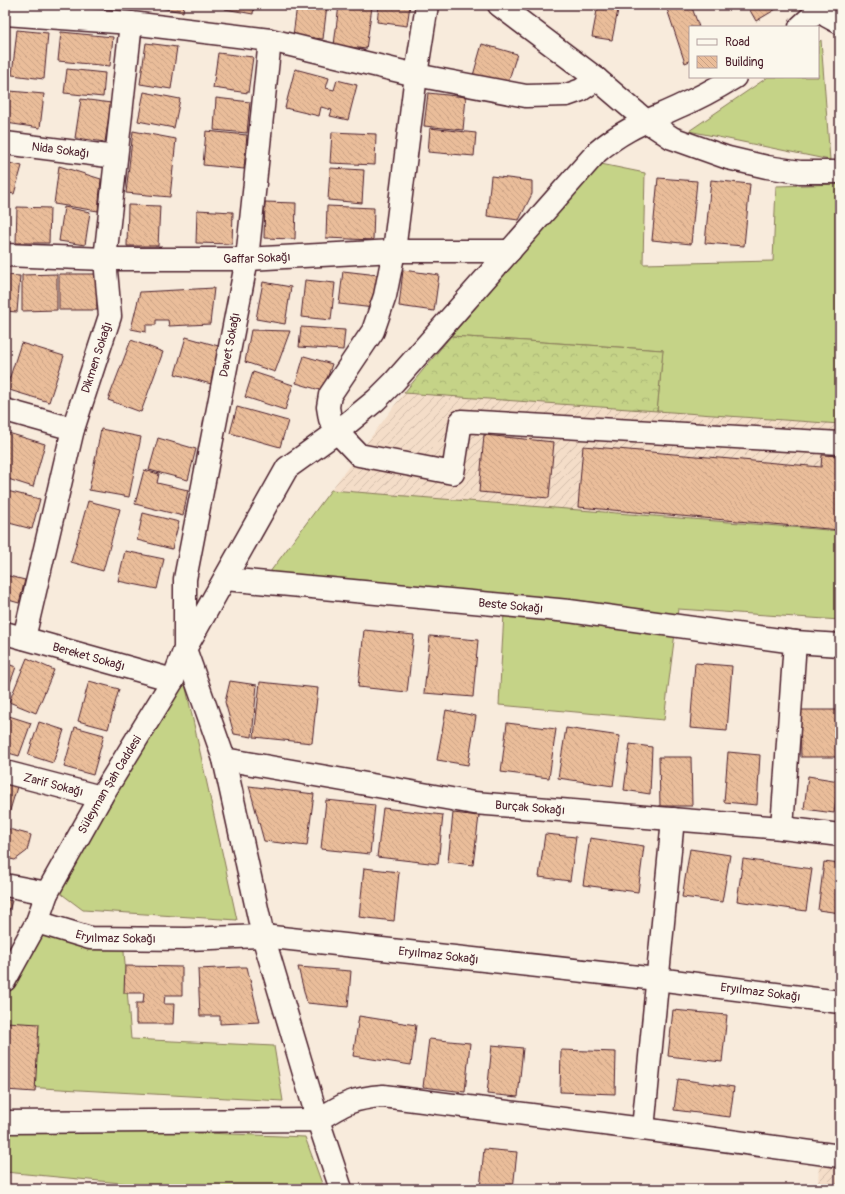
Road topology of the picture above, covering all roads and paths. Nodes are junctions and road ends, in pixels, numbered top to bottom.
1 (427, 5) edge
2 (500, 5) edge
3 (821, 6) edge
4 (5, 14) edge
5 (131, 23) junction
6 (840, 23) edge
7 (801, 26) edge
8 (270, 40) junction
9 (416, 74) junction
10 (733, 78) edge
11 (597, 80) junction
12 (646, 120) junction
13 (5, 143) edge
14 (116, 157) junction
15 (840, 172) edge
16 (394, 251) junction
17 (510, 251) junction
18 (5, 255) edge
19 (105, 259) junction
20 (247, 259) junction
21 (5, 410) edge
22 (73, 429) junction
23 (337, 432) junction
24 (840, 443) edge
25 (225, 579) junction
26 (14, 636) edge
27 (795, 642) junction
28 (840, 645) edge
29 (185, 649) junction
30 (173, 680) junction
31 (224, 759) junction
32 (5, 772) edge
33 (101, 797) junction
34 (673, 819) junction
35 (782, 828) junction
36 (840, 835) edge
37 (5, 885) edge
38 (47, 893) junction
39 (37, 922) junction
40 (263, 936) junction
41 (656, 979) junction
42 (5, 980) edge
43 (840, 1002) edge
44 (318, 1120) junction
45 (5, 1122) edge
46 (643, 1129) junction
47 (840, 1156) edge
48 (341, 1189) edge

1 - 9 street
2 - 11 street
3 - 6 street
3 - 7 street
4 - 5 street
5 - 8 street
5 - 14 street, Dikmen Sokağı
8 - 9 street
8 - 20 street, Davet Sokağı
9 - 11 street
9 - 16 street
10 - 12 street
11 - 12 street
12 - 15 street
12 - 17 street
13 - 14 street, Nida Sokağı
14 - 19 street, Dikmen Sokağı
16 - 17 street, Gaffar Sokağı
16 - 20 street, Gaffar Sokağı
16 - 23 street
17 - 23 street
18 - 19 street, Gaffar Sokağı
19 - 20 street, Gaffar Sokağı
19 - 22 street, Dikmen Sokağı
20 - 29 street, Davet Sokağı
21 - 22 street
22 - 26 street, Dikmen Sokağı
23 - 24 street
23 - 25 street
25 - 27 street, Beste Sokağı
25 - 29 street
26 - 30 street, Bereket Sokağı
27 - 28 street, Beste Sokağı
27 - 35 street
29 - 30 street, Süleyman Şah Caddesi
29 - 31 street
30 - 33 street, Süleyman Şah Caddesi
31 - 34 street, Burçak Sokağı
31 - 40 street
32 - 33 street, Zarif Sokağı
33 - 38 street, Süleyman Şah Caddesi
34 - 35 street, Burçak Sokağı
34 - 41 street
35 - 36 street, Burçak Sokağı
37 - 38 street
38 - 39 street, Süleyman Şah Caddesi
39 - 40 street, Eryılmaz Sokağı
39 - 42 street, Süleyman Şah Caddesi
40 - 41 street, Eryılmaz Sokağı
40 - 44 street
41 - 43 street, Eryılmaz Sokağı
41 - 46 street
44 - 45 street
44 - 46 street
44 - 48 street
46 - 47 street

